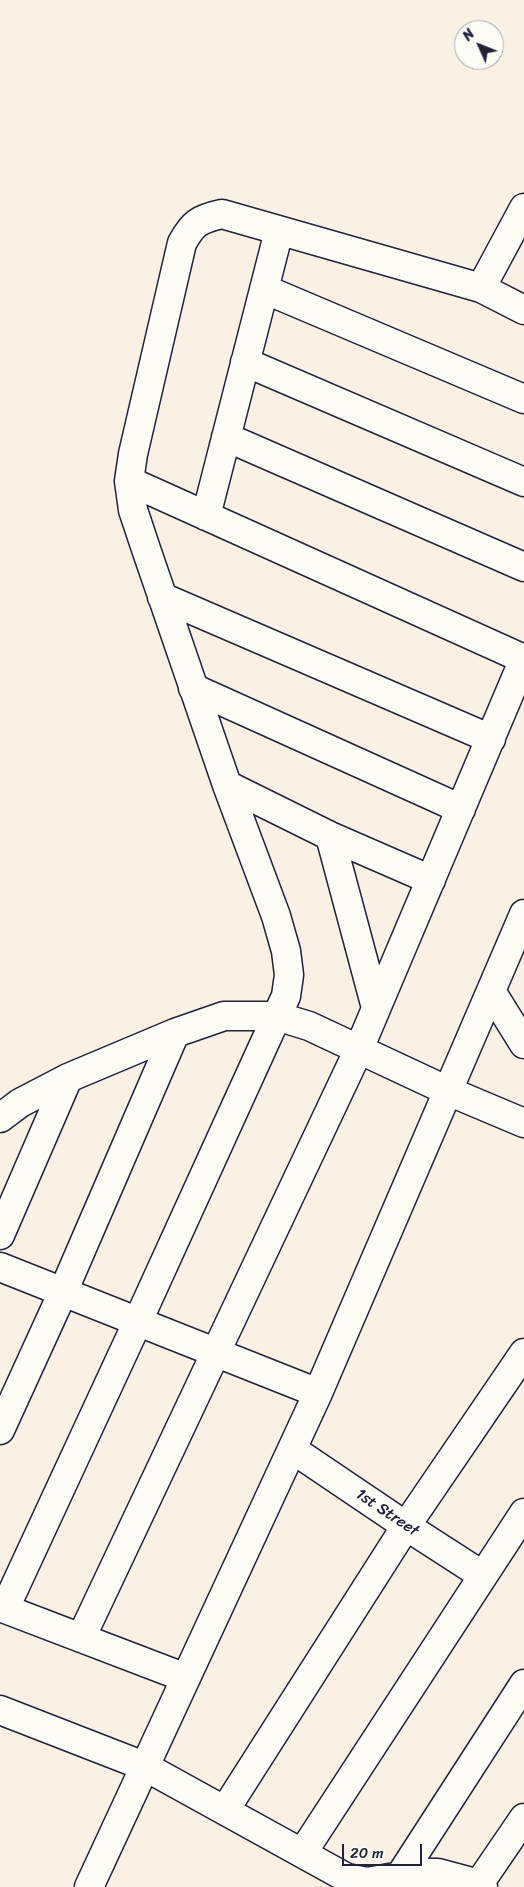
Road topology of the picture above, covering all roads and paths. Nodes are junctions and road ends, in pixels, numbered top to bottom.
1 (521, 218) edge
2 (279, 231) junction
3 (480, 288) junction
4 (264, 289) junction
5 (524, 310) edge
6 (245, 362) junction
7 (524, 399) edge
8 (226, 436) junction
9 (129, 481) junction
10 (524, 482) edge
11 (206, 516) junction
12 (524, 567) edge
13 (162, 597) junction
14 (524, 659) edge
15 (193, 688) junction
16 (490, 739) junction
17 (227, 785) junction
18 (461, 809) junction
19 (330, 836) junction
20 (431, 880) junction
21 (524, 914) edge
22 (491, 991) junction
23 (376, 1008) junction
24 (276, 1016) junction
25 (175, 1033) junction
26 (524, 1044) edge
27 (359, 1049) junction
28 (68, 1078) junction
29 (448, 1091) junction
30 (0, 1118) edge
31 (524, 1123) edge
32 (0, 1235) edge
33 (0, 1267) edge
34 (63, 1292) junction
35 (138, 1321) junction
36 (216, 1353) junction
37 (524, 1353) edge
38 (318, 1393) junction
39 (0, 1430) edge
40 (292, 1449) junction
41 (524, 1513) edge
42 (406, 1526) junction
43 (482, 1575) junction
44 (2, 1607) edge
45 (81, 1638) junction
46 (186, 1678) junction
47 (524, 1684) edge
48 (0, 1710) edge
49 (144, 1766) junction
50 (225, 1810) junction
51 (524, 1818) edge
52 (302, 1852) junction
53 (400, 1876) junction
54 (481, 1885) edge
55 (89, 1887) edge

1 - 3 street
2 - 3 street
2 - 4 street
2 - 9 street
3 - 5 street
4 - 6 street
4 - 7 street
6 - 8 street
6 - 10 street
8 - 11 street
8 - 12 street
9 - 11 street
9 - 13 street
11 - 14 street
13 - 15 street
13 - 16 street
14 - 16 street
15 - 17 street
15 - 18 street
16 - 18 street
17 - 19 street
17 - 24 street
18 - 20 street
19 - 20 street
19 - 23 street
20 - 23 street
21 - 22 street
22 - 26 street
22 - 29 street
23 - 27 street
24 - 25 street
24 - 27 street
24 - 35 street
25 - 28 street
25 - 34 street
27 - 29 street
27 - 36 street
28 - 30 street
28 - 32 street
29 - 31 street
29 - 38 street
33 - 34 street
34 - 35 street
34 - 39 street
35 - 36 street
35 - 44 street
36 - 38 street
36 - 45 street
37 - 42 street
38 - 40 street
40 - 42 street, 1st Street
40 - 46 street
41 - 43 street
42 - 43 street, 1st Street
42 - 50 street
43 - 52 street
44 - 45 street
45 - 46 street
46 - 49 street
47 - 53 street
48 - 49 street
49 - 50 street
49 - 55 street
50 - 52 street
51 - 54 street
52 - 53 street
53 - 54 street

